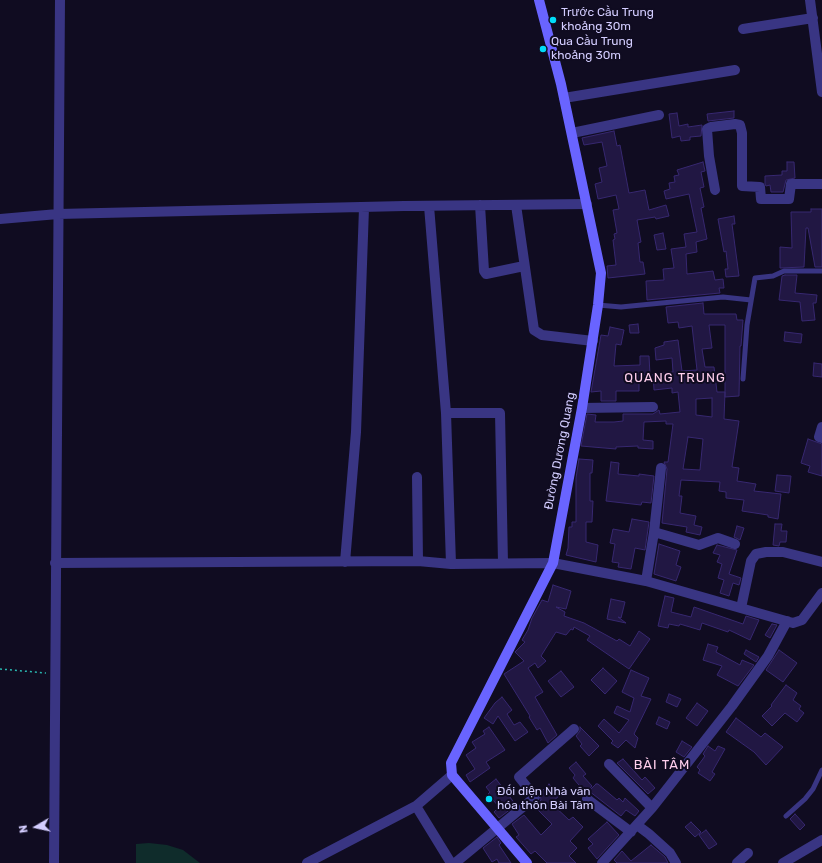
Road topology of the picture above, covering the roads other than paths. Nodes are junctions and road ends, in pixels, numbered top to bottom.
1 (60, 0) edge
2 (539, 0) edge
3 (810, 0) edge
4 (813, 18) junction
5 (743, 29) dead end
6 (819, 41) edge
7 (735, 70) dead end
8 (822, 92) edge
9 (564, 98) junction
10 (659, 115) dead end
11 (572, 133) junction
12 (822, 184) edge
13 (715, 190) dead end
14 (587, 204) junction
15 (516, 205) junction
16 (429, 206) junction
17 (480, 206) junction
18 (364, 208) junction
19 (58, 214) junction
20 (0, 219) edge
21 (524, 266) junction
22 (822, 271) edge
23 (751, 300) junction
24 (598, 305) junction
25 (592, 341) junction
26 (744, 379) dead end
27 (653, 407) dead end
28 (582, 408) junction
29 (446, 413) junction
30 (822, 427) edge
31 (822, 438) edge
32 (661, 468) dead end
33 (417, 477) dead end
34 (654, 532) junction
35 (735, 544) dead end
36 (418, 561) junction
37 (345, 562) junction
38 (553, 562) junction
39 (822, 562) edge
40 (55, 563) junction
41 (503, 563) junction
42 (451, 564) junction
43 (646, 581) junction
44 (822, 593) edge
45 (741, 608) junction
46 (787, 621) junction
47 (574, 729) dead end
48 (609, 764) dead end
49 (822, 770) edge
50 (452, 775) junction
51 (587, 799) dead end
52 (416, 806) junction
53 (652, 808) junction
54 (786, 816) dead end
55 (497, 828) junction
56 (634, 829) junction
57 (822, 840) edge
58 (748, 853) dead end
59 (54, 863) edge
60 (307, 863) edge
61 (451, 863) edge
62 (455, 863) edge
63 (527, 863) edge
64 (602, 863) edge
65 (676, 863) edge
66 (737, 863) edge
67 (783, 863) edge

1 - 19 street
2 - 9 street, Đường Dương Quang
3 - 4 street
4 - 5 street
4 - 6 street
6 - 8 street
7 - 9 street
9 - 11 street, Đường Dương Quang
10 - 11 street
11 - 14 street, Đường Dương Quang
12 - 13 street
14 - 15 street
14 - 24 street, Đường Dương Quang
15 - 17 street
15 - 21 street
16 - 17 street
16 - 18 street
16 - 29 street
17 - 21 street
18 - 19 street
18 - 37 street
19 - 20 street
19 - 40 street
21 - 25 street
22 - 23 lane
23 - 24 lane
23 - 26 lane
24 - 25 street, Đường Dương Quang
25 - 28 street, Đường Dương Quang
27 - 28 street
28 - 38 street, Đường Dương Quang
29 - 41 street
29 - 42 street
30 - 31 street
32 - 34 street
33 - 36 street
34 - 35 street
34 - 43 street
36 - 37 street
36 - 42 street
37 - 40 street
38 - 41 street
38 - 43 street
38 - 50 street, Đường Dương Quang
39 - 45 street
40 - 59 street
41 - 42 street
43 - 45 street
44 - 46 street
45 - 46 street
46 - 53 street
47 - 55 street
48 - 53 street
49 - 54 lane
50 - 52 street
50 - 55 street
51 - 56 street
52 - 60 street
52 - 61 street
53 - 56 street
55 - 62 street
55 - 63 street
56 - 64 street
56 - 65 street
57 - 67 street
58 - 66 street

